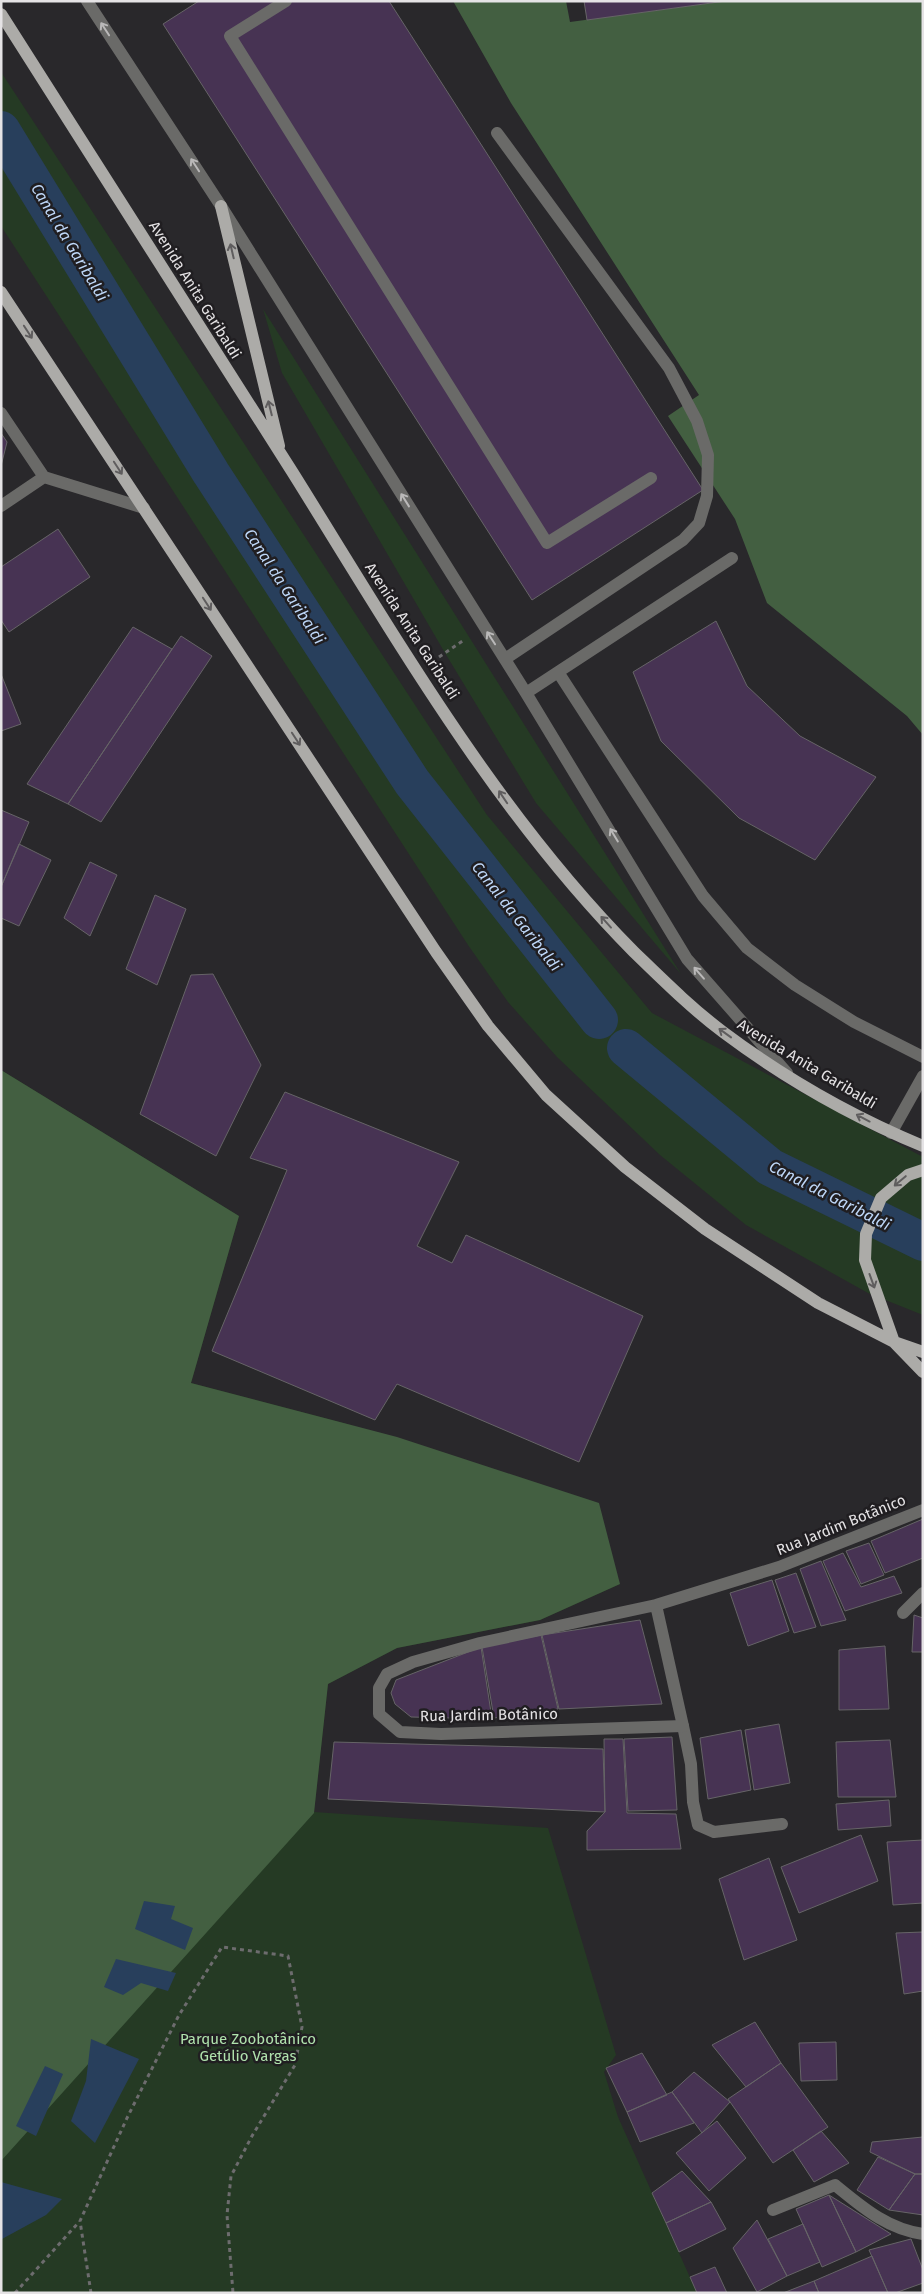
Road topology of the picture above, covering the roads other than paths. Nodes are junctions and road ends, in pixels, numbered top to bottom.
1 (87, 1) edge
2 (286, 1) edge
3 (1, 14) edge
4 (497, 133) dead end
5 (221, 206) junction
6 (1, 292) edge
7 (1, 413) edge
8 (282, 456) junction
9 (44, 477) junction
10 (651, 478) dead end
11 (1, 506) edge
12 (144, 508) junction
13 (732, 558) dead end
14 (505, 659) junction
15 (558, 672) junction
16 (526, 693) junction
17 (923, 1057) edge
18 (789, 1076) junction
19 (923, 1076) edge
20 (891, 1133) junction
21 (923, 1146) edge
22 (923, 1170) edge
23 (894, 1342) junction
24 (923, 1352) edge
25 (923, 1372) edge
26 (923, 1510) edge
27 (923, 1593) edge
28 (656, 1605) junction
29 (903, 1613) dead end
30 (683, 1726) junction
31 (782, 1824) dead end
32 (773, 2210) dead end
33 (923, 2234) edge

5 -> 1 street
2 - 10 street
3 - 8 main road, Avenida Anita Garibaldi
4 - 14 street
8 -> 5 main road
14 -> 5 street
6 -> 12 main road
7 - 9 street
18 -> 8 main road, Avenida Anita Garibaldi
9 - 11 street
9 - 12 street
12 -> 23 main road
13 - 15 street
14 - 16 street
15 - 16 street
15 - 17 street
18 -> 16 street
20 -> 18 main road, Avenida Anita Garibaldi
19 - 20 street
20 - 21 main road, Avenida Anita Garibaldi
22 -> 23 main road
23 - 24 main road
23 - 25 main road
26 - 28 street, Rua Jardim Botânico
27 - 29 street
28 - 30 street
28 - 30 street, Rua Jardim Botânico
30 - 31 street
32 - 33 street

